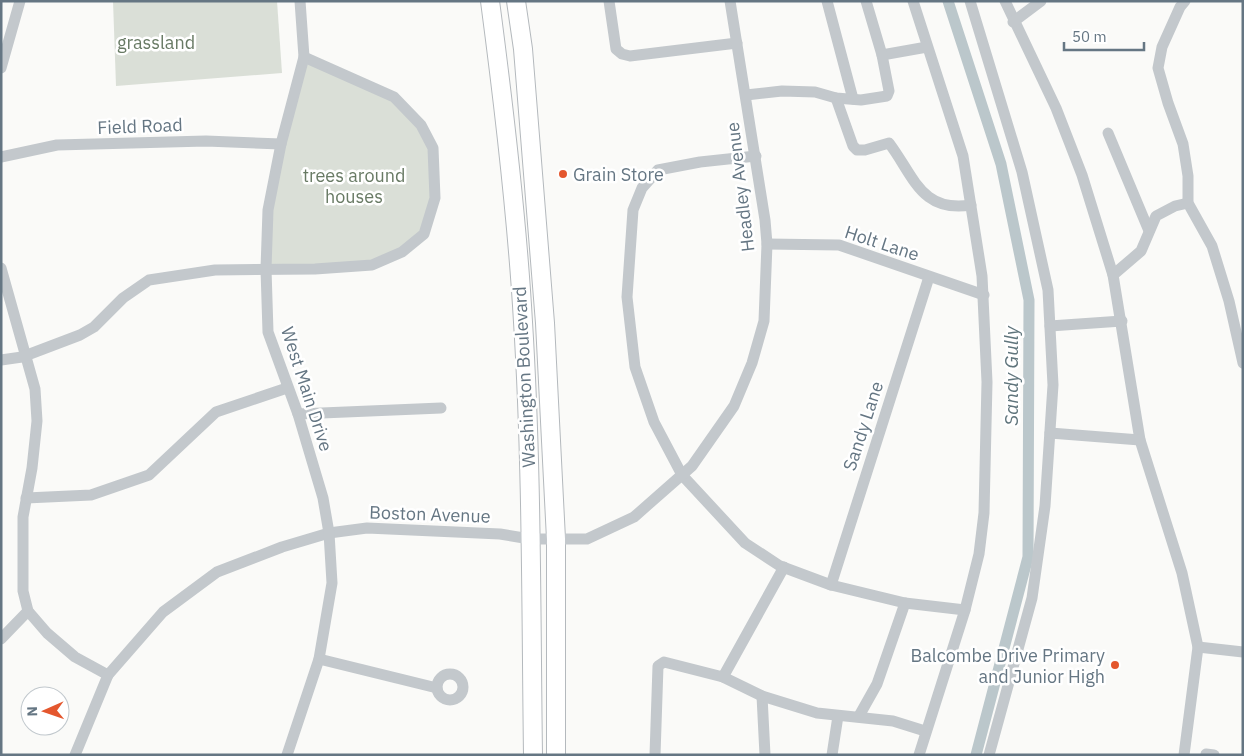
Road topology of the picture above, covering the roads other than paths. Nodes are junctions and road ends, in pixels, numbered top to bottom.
1 (20, 1) edge
2 (300, 1) edge
3 (490, 1) edge
4 (516, 1) edge
5 (609, 1) edge
6 (730, 1) edge
7 (827, 1) edge
8 (866, 1) edge
9 (913, 1) edge
10 (970, 1) edge
11 (1005, 1) edge
12 (1041, 1) edge
13 (1168, 1) edge
14 (1182, 4) edge
15 (1013, 22) junction
16 (737, 43) junction
17 (927, 47) junction
18 (882, 55) junction
19 (304, 57) junction
20 (1, 68) edge
21 (746, 95) junction
22 (836, 98) junction
23 (853, 99) junction
24 (1108, 134) dead end
25 (281, 144) junction
26 (756, 156) junction
27 (1, 158) edge
28 (1188, 203) junction
29 (971, 205) junction
30 (1149, 230) junction
31 (767, 244) junction
32 (1, 268) edge
33 (266, 269) junction
34 (1113, 275) junction
35 (929, 277) junction
36 (984, 295) junction
37 (1122, 321) junction
38 (1050, 326) junction
39 (21, 357) junction
40 (1, 360) edge
41 (1243, 363) edge
42 (287, 388) junction
43 (441, 408) dead end
44 (298, 414) junction
45 (1050, 432) junction
46 (1140, 440) junction
47 (682, 475) junction
48 (26, 498) junction
49 (329, 533) junction
50 (530, 538) junction
51 (556, 539) junction
52 (784, 568) junction
53 (831, 585) junction
54 (905, 603) junction
55 (965, 610) junction
56 (28, 611) junction
57 (1, 639) edge
58 (1198, 647) junction
59 (1243, 652) edge
60 (319, 659) junction
61 (108, 675) junction
62 (723, 677) junction
63 (437, 688) dead end
64 (762, 696) junction
65 (838, 716) junction
66 (859, 716) junction
67 (925, 731) junction
68 (1206, 754) edge
69 (75, 755) edge
70 (287, 755) edge
71 (533, 755) edge
72 (556, 755) edge
73 (655, 755) edge
74 (765, 755) edge
75 (832, 755) edge
76 (919, 755) edge
77 (989, 755) edge
78 (1184, 755) edge
79 (1214, 755) edge

1 - 20 street
2 - 19 street, West Main Drive
3 - 50 highway, Washington Boulevard
4 - 51 highway, Washington Boulevard
5 - 16 street
6 - 16 street, Headley Avenue
7 - 23 street
8 - 18 street
9 - 17 street
10 - 38 street
11 - 15 street
12 - 15 street
13 - 14 street
14 - 28 street
15 - 34 street
16 - 21 street, Headley Avenue
17 - 18 street
17 - 29 street
18 - 23 street
19 - 25 street, West Main Drive
19 - 33 street
21 - 22 street
21 - 26 street, Headley Avenue
22 - 23 street
22 - 29 street
24 - 30 street
25 - 27 street, Field Road
25 - 33 street, West Main Drive
26 - 31 street, Headley Avenue
26 - 47 street
28 - 30 street
28 - 41 street
29 - 36 street
30 - 34 street
31 - 35 street, Holt Lane
31 - 47 street, Headley Avenue
32 - 39 street
33 - 39 street
33 - 42 street, West Main Drive
34 - 37 street
35 - 36 street, Holt Lane
35 - 53 street, Sandy Lane
36 - 55 street
37 - 38 street
37 - 46 street
38 - 45 street
39 - 40 street
39 - 48 street
42 - 44 street, West Main Drive
42 - 48 street
43 - 44 street
44 - 49 street, West Main Drive
45 - 46 street
45 - 77 street
46 - 58 street
47 - 51 street, Headley Avenue
47 - 52 street
48 - 56 street
49 - 50 street, Boston Avenue
49 - 60 street, West Main Drive
49 - 61 street, Boston Avenue
50 - 51 street, Headley Avenue
50 - 71 highway, Washington Boulevard
51 - 72 highway, Washington Boulevard
52 - 53 street
52 - 62 street
53 - 54 street
54 - 55 street
54 - 66 street
55 - 67 street
56 - 57 street
56 - 61 street
58 - 59 street
58 - 78 street
60 - 63 street
60 - 70 street, West Main Drive
61 - 69 street, Boston Avenue
62 - 64 street
62 - 73 street
64 - 65 street
64 - 74 street
65 - 66 street
65 - 75 street
66 - 67 street
67 - 76 street
68 - 79 street

